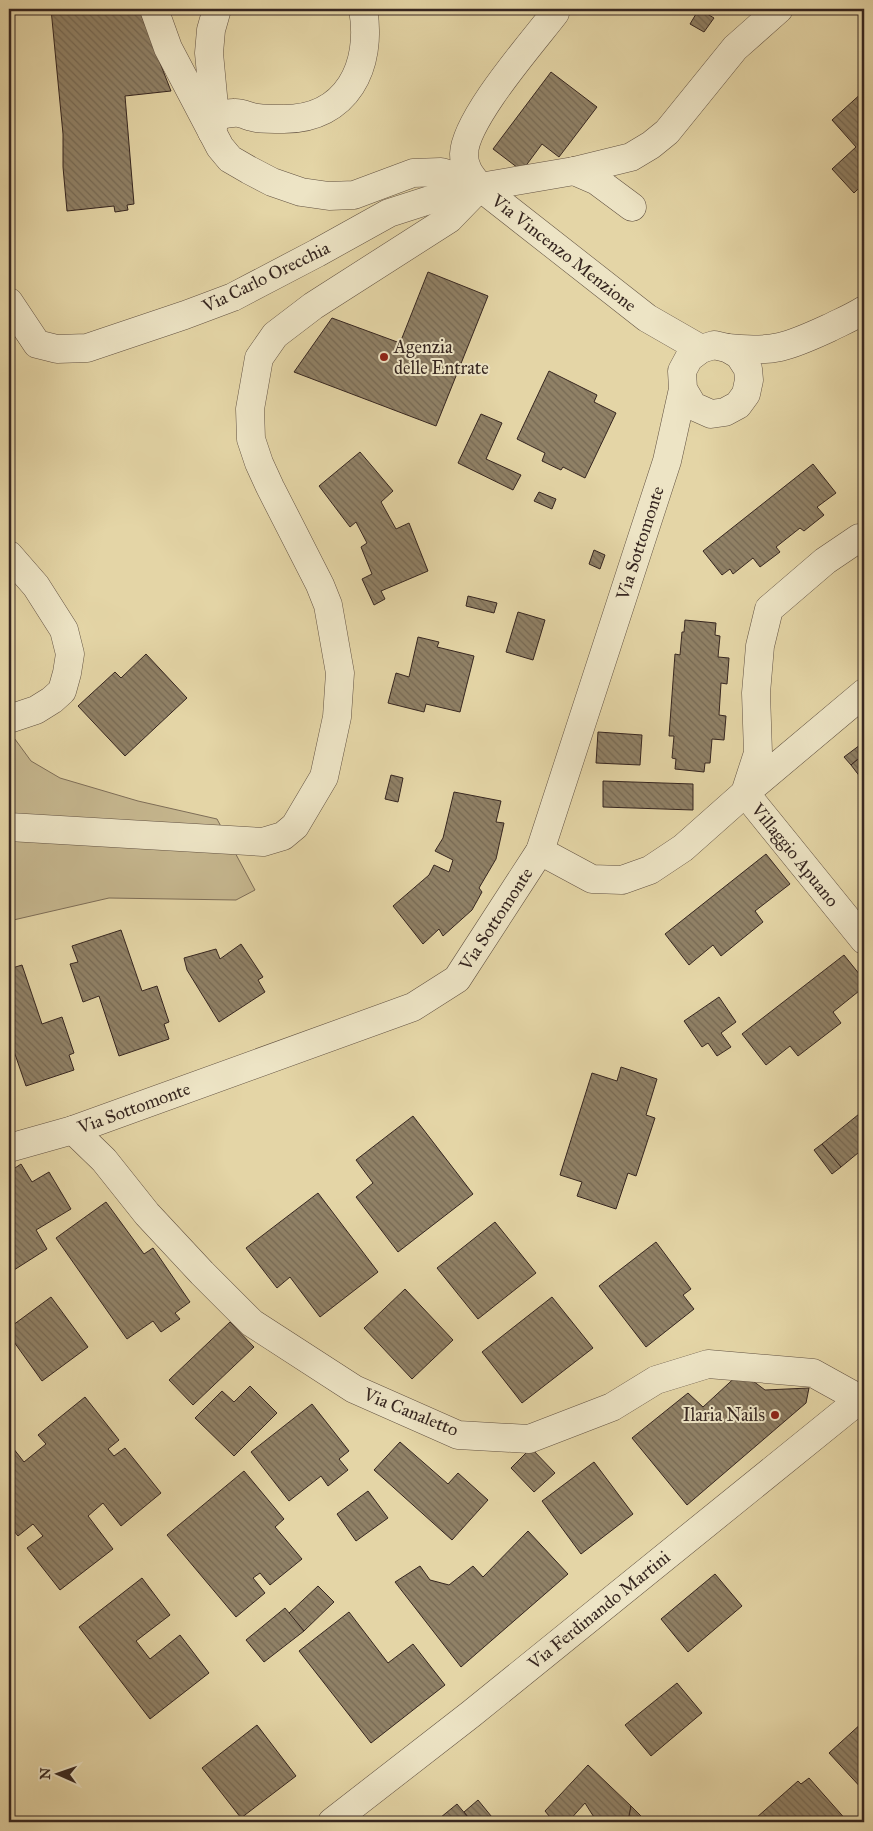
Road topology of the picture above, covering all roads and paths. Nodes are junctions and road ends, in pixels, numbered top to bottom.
1 (154, 9) edge
2 (217, 9) edge
3 (364, 9) edge
4 (556, 9) edge
5 (780, 9) edge
6 (214, 124) junction
7 (574, 171) junction
8 (480, 187) junction
9 (632, 207) dead end
10 (9, 302) edge
11 (864, 310) edge
12 (647, 318) junction
13 (714, 348) junction
14 (682, 380) junction
15 (711, 414) junction
16 (667, 461) junction
17 (864, 538) edge
18 (9, 555) edge
19 (864, 693) edge
20 (9, 719) edge
21 (745, 793) junction
22 (9, 827) edge
23 (540, 851) junction
24 (864, 940) edge
25 (74, 1130) junction
26 (9, 1148) edge
27 (862, 1398) edge
28 (332, 1822) edge

1 - 6 street
2 - 6 street
3 - 6 street
4 - 8 street
5 - 7 street
6 - 8 street
7 - 8 street
7 - 9 street
8 - 10 street, Via Carlo Orecchia
8 - 12 street, Via Vincenzo Menzione
8 - 22 street
11 - 13 street
12 - 13 street, Via Vincenzo Menzione
12 - 14 street, Via Vincenzo Menzione
13 - 14 street
13 - 15 street
14 - 15 street
14 - 16 street, Via Sottomonte
15 - 16 street, Via Sottomonte
16 - 23 street, Via Sottomonte
17 - 21 street, Villaggio Apuano
18 - 20 street
19 - 21 street, Villaggio Apuano
21 - 23 street, Villaggio Apuano
21 - 24 street, Villaggio Apuano
23 - 25 street, Via Sottomonte
25 - 26 street, Via Sottomonte
25 - 27 street, Via Canaletto
27 - 28 street, Via Ferdinando Martini

